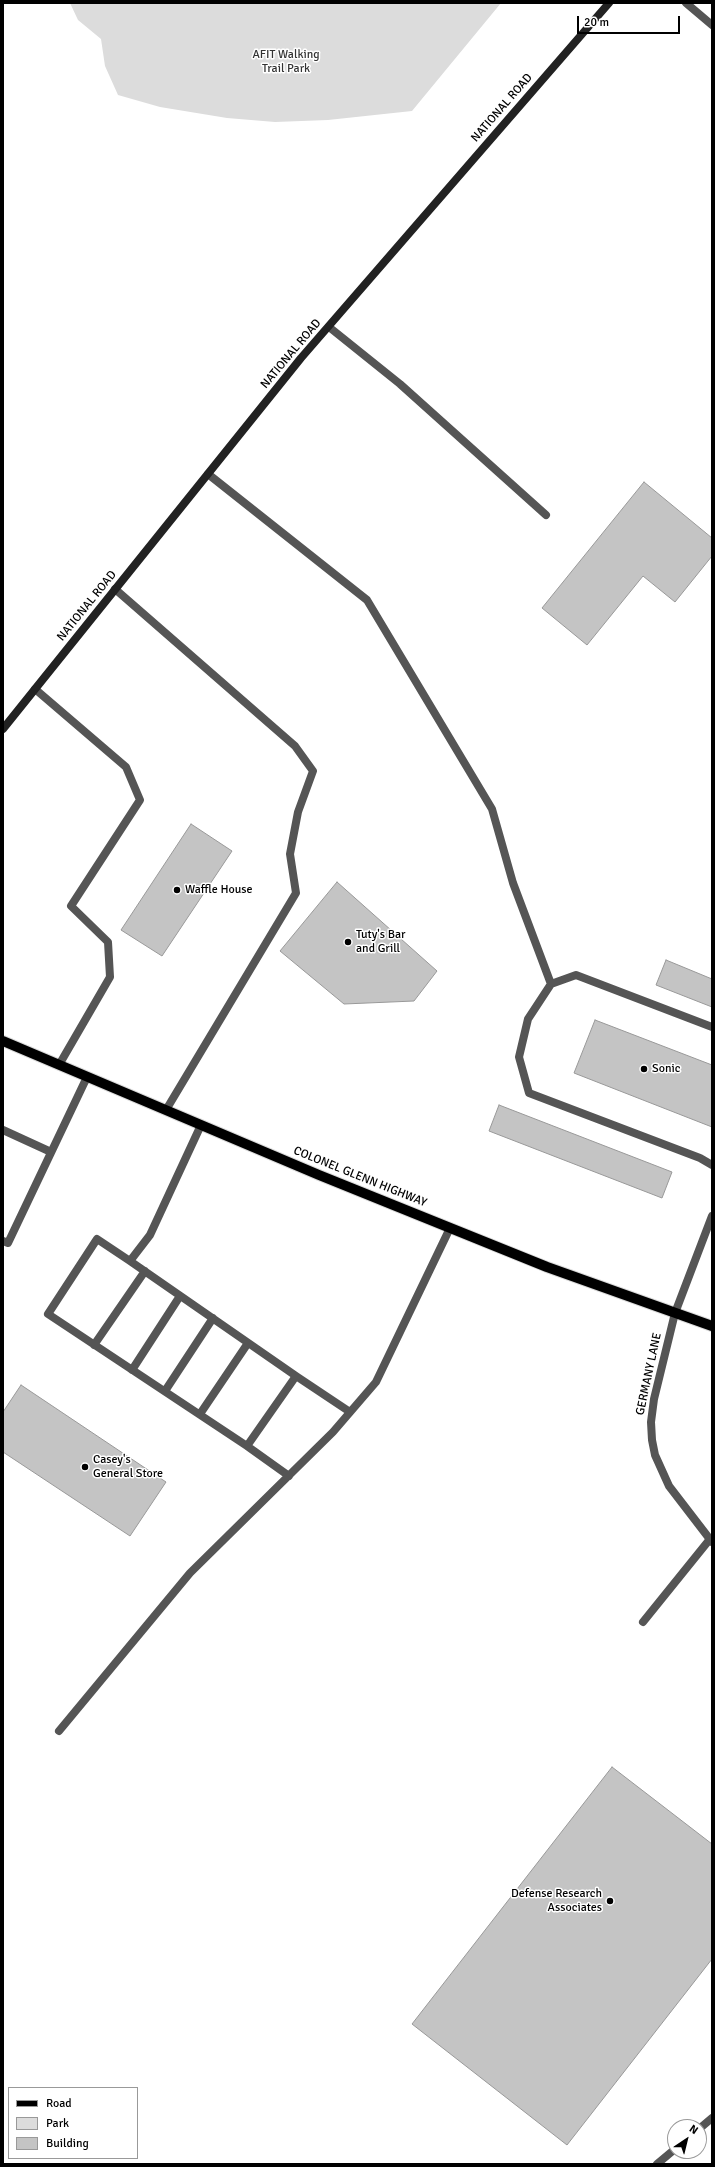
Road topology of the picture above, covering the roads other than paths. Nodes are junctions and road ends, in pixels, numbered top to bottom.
1 (608, 3) edge
2 (686, 3) edge
3 (712, 25) edge
4 (329, 327) junction
5 (208, 474) junction
6 (546, 515) dead end
7 (115, 589) junction
8 (35, 689) junction
9 (3, 729) edge
10 (551, 984) junction
11 (712, 1027) edge
12 (3, 1041) edge
13 (59, 1065) junction
14 (87, 1077) junction
15 (166, 1110) junction
16 (201, 1125) junction
17 (3, 1130) edge
18 (51, 1152) junction
19 (712, 1165) edge
20 (712, 1216) edge
21 (450, 1228) junction
22 (5, 1245) edge
23 (130, 1261) junction
24 (145, 1271) junction
25 (180, 1296) junction
26 (675, 1313) junction
27 (213, 1318) junction
28 (712, 1326) edge
29 (248, 1343) junction
30 (94, 1345) junction
31 (132, 1370) junction
32 (296, 1376) junction
33 (165, 1391) junction
34 (350, 1412) junction
35 (200, 1414) junction
36 (247, 1446) junction
37 (289, 1476) junction
38 (711, 1541) edge
39 (642, 1622) dead end
40 (59, 1731) dead end
41 (667, 2155) edge
42 (656, 2164) edge

1 - 4 main road, NATIONAL ROAD
2 - 3 street
4 - 5 main road, NATIONAL ROAD
4 - 6 street
5 - 7 main road, NATIONAL ROAD
5 - 10 street
7 - 8 main road, NATIONAL ROAD
7 - 15 street
8 - 9 main road, NATIONAL ROAD
8 - 13 street
10 - 11 street
10 - 19 street
12 - 13 main road, COLONEL GLENN HIGHWAY
13 - 14 main road, COLONEL GLENN HIGHWAY
14 - 15 main road, COLONEL GLENN HIGHWAY
14 - 18 street
15 - 16 main road, COLONEL GLENN HIGHWAY
16 - 21 main road, COLONEL GLENN HIGHWAY
16 - 23 street
17 - 18 street
18 - 22 street
20 - 26 street, GERMANY LANE
21 - 26 main road, COLONEL GLENN HIGHWAY
21 - 34 street
23 - 24 street
23 - 30 street
24 - 25 street
24 - 30 street
25 - 27 street
25 - 31 street
26 - 28 main road, COLONEL GLENN HIGHWAY
26 - 38 street, GERMANY LANE
27 - 29 street
27 - 33 street
29 - 32 street
29 - 35 street
30 - 31 street
31 - 33 street
32 - 34 street
32 - 36 street
33 - 35 street
34 - 37 street
35 - 36 street
36 - 37 street
37 - 40 street
38 - 39 street
41 - 42 street

